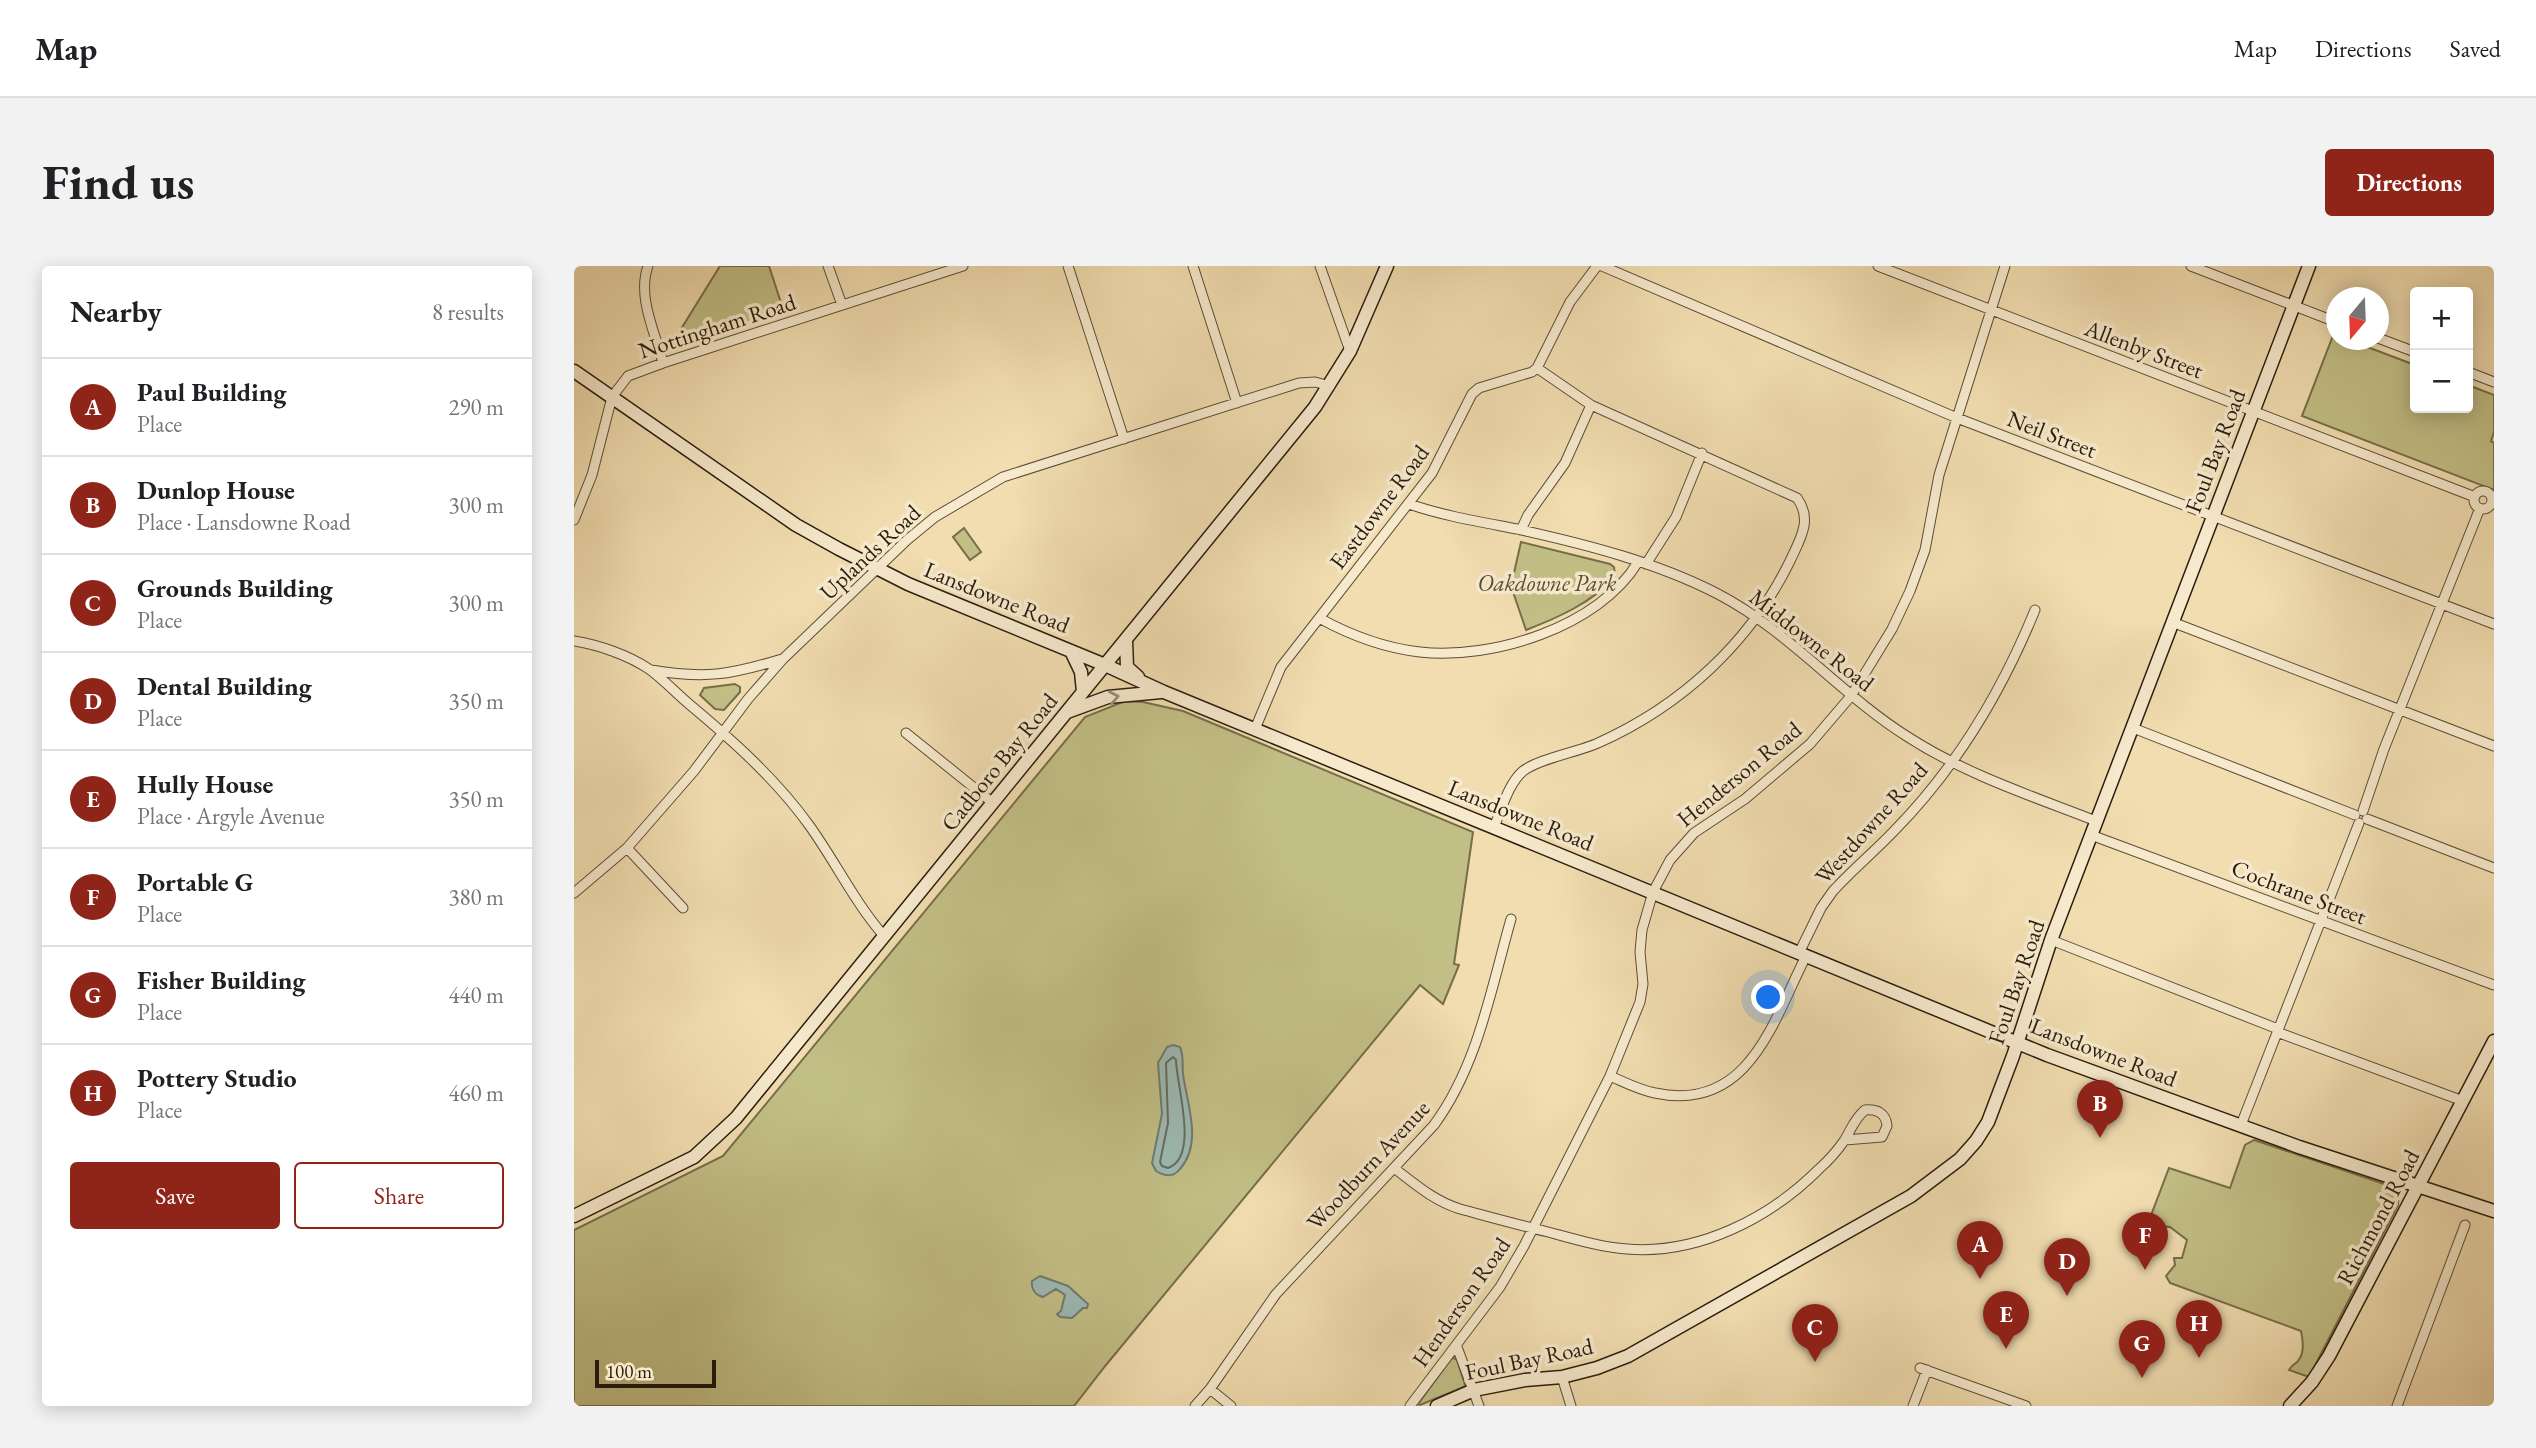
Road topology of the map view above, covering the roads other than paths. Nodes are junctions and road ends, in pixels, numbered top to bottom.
1 (648, 266) edge
2 (828, 266) edge
3 (963, 266) edge
4 (1068, 266) edge
5 (1192, 266) edge
6 (1320, 266) edge
7 (1387, 266) edge
8 (1600, 266) edge
9 (1878, 266) edge
10 (2006, 266) edge
11 (2191, 266) edge
12 (2309, 266) edge
13 (946, 269) edge
14 (842, 305) junction
15 (2294, 305) junction
16 (1992, 310) junction
17 (2326, 317) edge
18 (2389, 342) edge
19 (2410, 350) edge
20 (1350, 351) junction
21 (663, 362) junction
22 (1537, 368) junction
23 (574, 371) edge
24 (2473, 374) edge
25 (2494, 382) edge
26 (1330, 386) junction
27 (612, 397) junction
28 (1237, 403) junction
29 (1591, 405) junction
30 (2253, 411) junction
31 (1957, 418) junction
32 (1124, 439) junction
33 (1702, 453) junction
34 (2475, 497) junction
35 (2493, 503) edge
36 (1409, 504) junction
37 (2480, 508) junction
38 (2213, 517) junction
39 (574, 520) edge
40 (1521, 530) junction
41 (1642, 563) junction
42 (878, 569) junction
43 (2441, 604) junction
44 (2035, 610) dead end
45 (1756, 616) junction
46 (1319, 618) junction
47 (2172, 622) junction
48 (2494, 624) edge
49 (574, 641) edge
50 (1126, 641) junction
51 (1071, 650) junction
52 (783, 659) junction
53 (1105, 664) junction
54 (649, 670) junction
55 (1146, 684) junction
56 (1083, 692) junction
57 (1164, 692) junction
58 (1851, 696) junction
59 (2400, 709) junction
60 (1066, 712) junction
61 (2133, 728) junction
62 (1255, 729) junction
63 (724, 733) junction
64 (906, 733) dead end
65 (2494, 746) edge
66 (1951, 762) junction
67 (993, 803) junction
68 (2361, 817) junction
69 (2096, 821) junction
70 (1494, 827) junction
71 (2091, 835) junction
72 (627, 848) junction
73 (2494, 868) edge
74 (1653, 892) junction
75 (574, 893) edge
76 (683, 908) dead end
77 (1511, 919) dead end
78 (2320, 921) junction
79 (884, 936) junction
80 (2051, 940) junction
81 (1803, 954) junction
82 (2494, 985) edge
83 (2278, 1030) junction
84 (2494, 1041) edge
85 (2017, 1042) junction
86 (1610, 1076) junction
87 (2463, 1101) junction
88 (2241, 1125) junction
89 (1845, 1140) junction
90 (1394, 1168) junction
91 (2418, 1185) junction
92 (2494, 1211) edge
93 (574, 1215) edge
94 (2465, 1226) dead end
95 (1533, 1228) junction
96 (1457, 1347) junction
97 (1562, 1377) junction
98 (1210, 1389) junction
99 (1474, 1390) junction
100 (1195, 1406) edge
101 (1231, 1406) edge
102 (1410, 1406) edge
103 (1437, 1406) edge
104 (1479, 1406) edge
105 (1571, 1406) edge
106 (1913, 1406) edge
107 (2026, 1406) edge
108 (2290, 1406) edge
109 (2398, 1406) edge

1 - 21 street
2 - 14 street
3 - 13 street, Nottingham Road
4 - 32 street
5 - 28 street
6 - 20 street
7 - 20 main road, Cadboro Bay Road
8 - 22 street
8 - 31 street, Neil Street
9 - 16 street, Allenby Street
10 - 16 street, Henderson Road
11 - 15 street
12 - 15 main road, Foul Bay Road
13 - 14 street, Nottingham Road
14 - 21 street, Nottingham Road
15 - 17 street
15 - 30 main road, Foul Bay Road
16 - 30 street, Allenby Street
16 - 31 street, Henderson Road
18 - 19 street
20 - 26 main road, Cadboro Bay Road
21 - 27 street, Nottingham Road
22 - 29 street
22 - 36 street, Eastdowne Road
23 - 27 main road, Lansdowne Road
24 - 25 street
26 - 28 street, Uplands Road
26 - 50 main road, Cadboro Bay Road
27 - 39 street
27 - 42 main road, Lansdowne Road
28 - 32 street, Uplands Road
29 - 33 street
29 - 40 street
30 - 34 street, Allenby Street
30 - 38 main road, Foul Bay Road
31 - 38 street, Neil Street
31 - 58 street, Henderson Road
32 - 42 street, Uplands Road
33 - 41 street
33 - 45 street
34 - 35 street
34 - 37 street
35 - 37 street
36 - 40 street, Middowne Road
36 - 46 street, Eastdowne Road
37 - 43 street
38 - 43 street, Neil Street
38 - 47 main road, Foul Bay Road
40 - 41 street, Middowne Road
41 - 45 street, Middowne Road
41 - 46 street
42 - 51 main road, Lansdowne Road
42 - 52 street, Uplands Road
43 - 48 street, Neil Street
43 - 59 street
44 - 66 street, Westdowne Road
45 - 58 street, Middowne Road
45 - 70 street
46 - 62 street, Eastdowne Road
47 - 59 street
47 - 61 main road, Foul Bay Road
49 - 54 street
50 - 53 main road, Cadboro Bay Road
50 - 55 main road
51 - 53 main road, Lansdowne Road
51 - 56 main road
52 - 54 street
52 - 63 street, Uplands Road
53 - 55 main road, Lansdowne Road
53 - 56 main road, Cadboro Bay Road
54 - 63 street
55 - 57 main road, Lansdowne Road
56 - 60 main road, Cadboro Bay Road
60 -> 57 main road
57 - 62 main road, Lansdowne Road
58 - 66 street, Middowne Road
58 - 74 street, Henderson Road
59 - 65 street
59 - 68 street
60 - 67 main road, Cadboro Bay Road
61 - 68 street
61 - 69 main road, Foul Bay Road
62 - 70 main road, Lansdowne Road
63 - 72 street, Uplands Road
63 - 79 street
64 - 67 street
66 - 69 street, Middowne Road
66 - 81 street, Westdowne Road
67 - 79 main road, Cadboro Bay Road
68 - 73 street
68 - 78 street
69 - 71 main road, Foul Bay Road
70 - 74 main road, Lansdowne Road
71 - 78 street, Cochrane Street
71 - 80 main road, Foul Bay Road
72 - 75 street, Uplands Road
72 - 76 street
74 - 81 main road, Lansdowne Road
74 - 86 street, Henderson Road
77 - 90 street, Woodburn Avenue
78 - 82 street, Cochrane Street
78 - 83 street
79 - 93 main road, Cadboro Bay Road
80 - 83 street
80 - 85 main road, Foul Bay Road
81 - 85 main road, Lansdowne Road
81 - 86 street, Westdowne Road
83 - 87 street
83 - 88 street
84 - 87 main road, Richmond Road
85 - 88 main road, Lansdowne Road
85 - 97 main road, Foul Bay Road
86 - 95 street, Henderson Road
87 - 91 main road, Richmond Road
88 - 91 main road, Lansdowne Road
89 - 89 street
89 - 95 street
90 - 95 street
90 - 98 street, Woodburn Avenue
91 - 92 main road, Lansdowne Road
91 - 108 main road, Richmond Road
94 - 109 street
95 - 96 street, Henderson Road
96 - 99 street
96 - 102 street, Henderson Road
97 - 99 main road, Foul Bay Road
97 - 105 street
98 - 100 street, Woodburn Avenue
98 - 101 street
99 - 103 main road, Foul Bay Road
99 - 104 street
106 - 107 street

